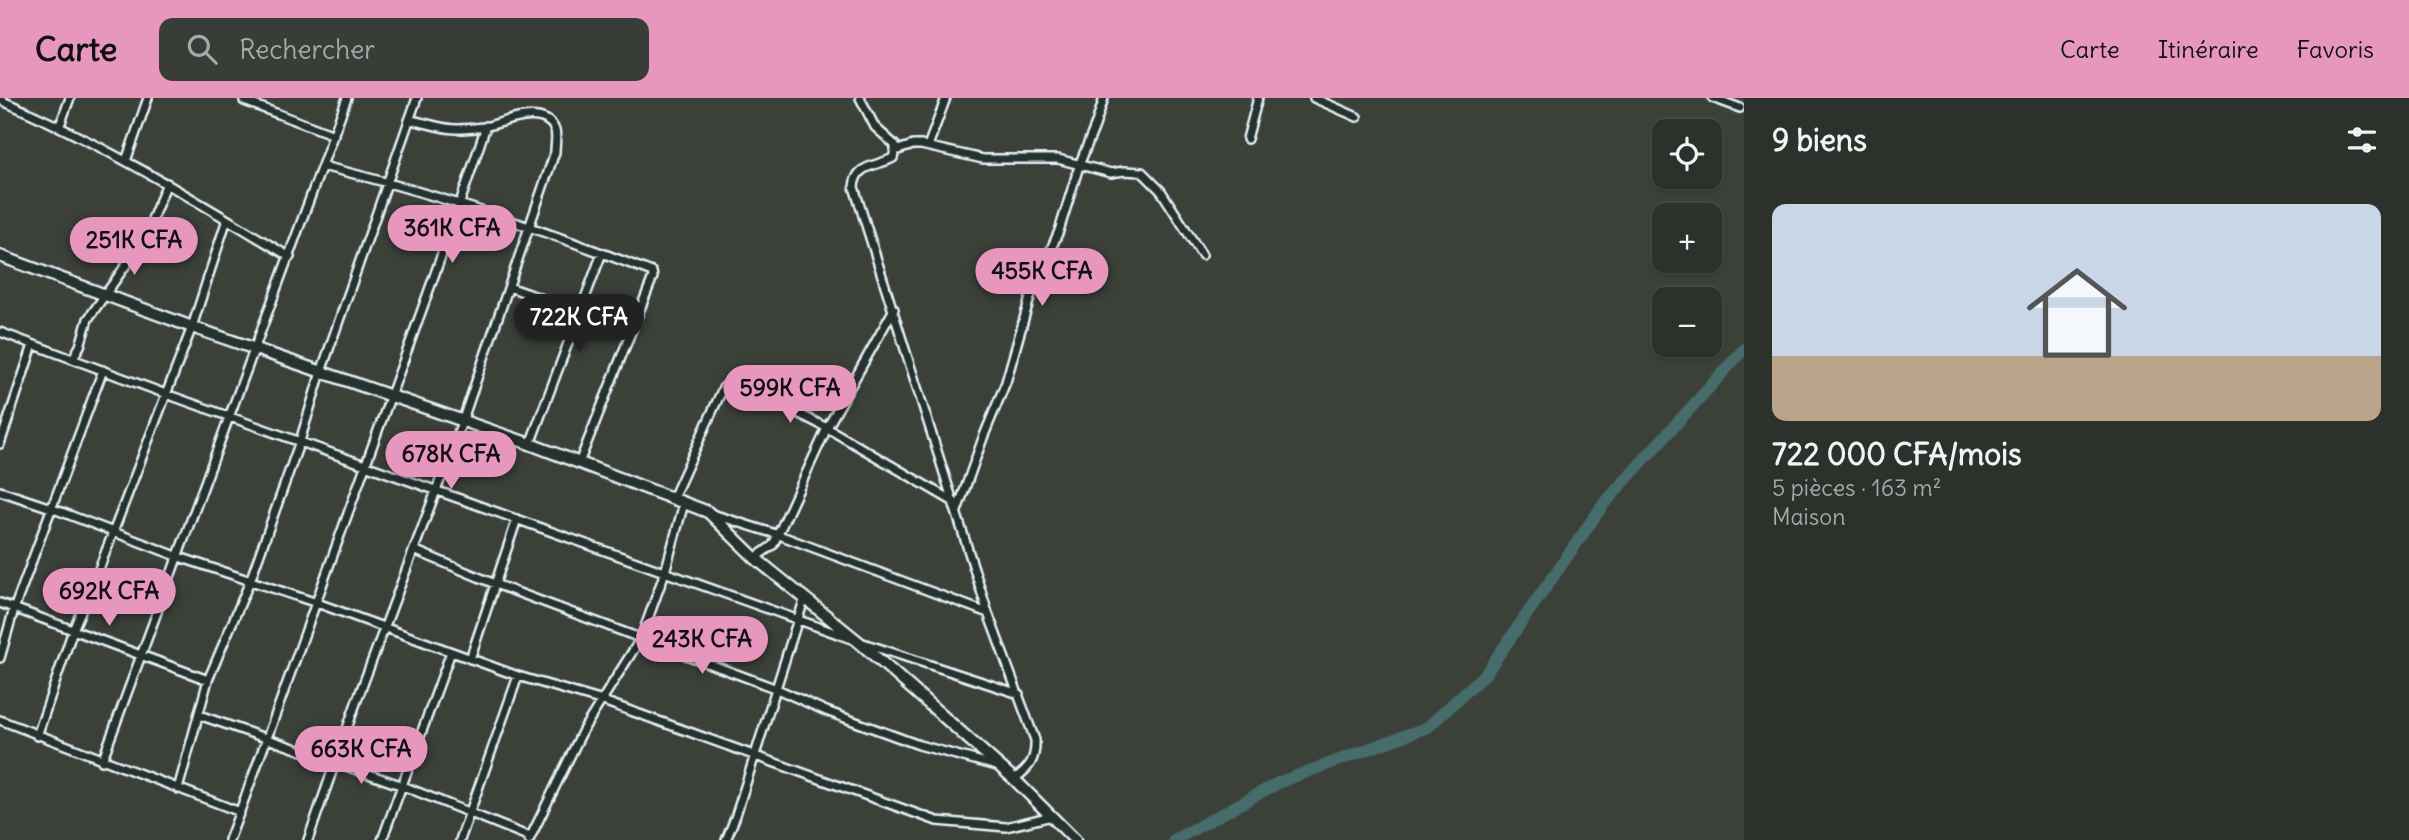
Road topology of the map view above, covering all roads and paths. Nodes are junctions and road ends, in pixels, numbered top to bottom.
1 (71, 98) edge
2 (148, 98) edge
3 (347, 98) edge
4 (418, 98) edge
5 (860, 98) edge
6 (946, 98) edge
7 (1104, 98) edge
8 (1258, 98) edge
9 (1314, 98) edge
10 (1713, 98) edge
11 (0, 100) edge
12 (244, 101) dead end
13 (1740, 108) dead end
14 (1357, 117) dead end
15 (409, 120) junction
16 (60, 125) junction
17 (486, 127) junction
18 (334, 135) junction
19 (1247, 139) dead end
20 (928, 146) junction
21 (895, 151) junction
22 (126, 161) junction
23 (1080, 163) junction
24 (322, 166) junction
25 (167, 183) junction
26 (387, 183) junction
27 (460, 206) junction
28 (226, 219) junction
29 (530, 228) junction
30 (602, 253) junction
31 (1202, 255) dead end
32 (0, 256) edge
33 (290, 257) junction
34 (509, 287) junction
35 (103, 295) junction
36 (894, 309) junction
37 (580, 312) junction
38 (632, 325) junction
39 (192, 327) junction
40 (0, 332) edge
41 (33, 345) junction
42 (256, 349) junction
43 (73, 358) junction
44 (103, 370) junction
45 (321, 372) junction
46 (166, 394) junction
47 (390, 395) junction
48 (0, 410) edge
49 (9, 413) junction
50 (229, 416) junction
51 (462, 422) junction
52 (827, 428) junction
53 (300, 441) junction
54 (0, 444) edge
55 (530, 444) junction
56 (579, 463) junction
57 (365, 465) junction
58 (436, 490) junction
59 (0, 491) edge
60 (673, 498) junction
61 (954, 502) junction
62 (684, 503) junction
63 (51, 508) junction
64 (708, 512) junction
65 (957, 512) junction
66 (517, 519) junction
67 (113, 531) junction
68 (779, 535) junction
69 (414, 550) junction
70 (179, 557) junction
71 (755, 558) junction
72 (665, 572) junction
73 (250, 581) junction
74 (495, 584) junction
75 (805, 597) junction
76 (0, 603) edge
77 (317, 603) junction
78 (14, 609) junction
79 (988, 613) junction
80 (797, 620) junction
81 (384, 628) junction
82 (73, 630) junction
83 (641, 638) junction
84 (860, 643) junction
85 (451, 652) junction
86 (141, 654) junction
87 (0, 658) edge
88 (470, 659) junction
89 (518, 676) junction
90 (208, 680) junction
91 (777, 689) junction
92 (1018, 694) junction
93 (603, 701) junction
94 (199, 715) junction
95 (0, 720) edge
96 (37, 736) junction
97 (266, 738) junction
98 (754, 756) junction
99 (103, 761) junction
100 (336, 763) junction
101 (1002, 767) junction
102 (1014, 779) junction
103 (403, 786) junction
104 (178, 789) junction
105 (240, 813) junction
106 (470, 813) junction
107 (1052, 816) junction
108 (529, 839) edge
109 (229, 840) edge
110 (308, 840) edge
111 (382, 840) edge
112 (460, 840) edge
113 (726, 840) edge
114 (1075, 840) edge

1 - 16 street
2 - 22 street
3 - 18 street
4 - 15 street
5 - 21 street
6 - 20 street
7 - 23 street
8 - 19 street
9 - 14 street
10 - 13 street
11 - 16 street
12 - 18 street
15 - 17 street
15 - 26 street
16 - 22 street
17 - 27 street
17 - 29 street
18 - 24 street
20 - 21 street
20 - 23 street
21 - 36 street
22 - 25 street
23 - 31 street
23 - 65 street
24 - 26 street
24 - 33 street
25 - 28 street
25 - 35 street
26 - 27 street
26 - 45 street
27 - 29 street
27 - 47 street
28 - 33 street
28 - 39 street
29 - 30 street
29 - 34 street
30 - 37 street
30 - 38 street
32 - 35 street
33 - 42 street
34 - 37 street
34 - 51 street
35 - 39 street
35 - 43 street
36 - 52 street
36 - 61 street
37 - 38 street
37 - 55 street
38 - 56 street
39 - 42 street
39 - 46 street
40 - 41 street
41 - 43 street
41 - 49 street
42 - 45 street
42 - 50 street
43 - 44 street
44 - 46 street
44 - 63 street
45 - 47 street
45 - 53 street
46 - 50 street
46 - 67 street
47 - 51 street
47 - 57 street
48 - 49 street
49 - 54 street
50 - 53 street
50 - 70 street
51 - 55 street
51 - 58 street
52 - 60 street
52 - 61 street
52 - 68 street
53 - 57 street
53 - 73 street
55 - 56 street
56 - 60 street
57 - 58 street
57 - 77 street
58 - 66 street
58 - 69 street
59 - 63 street
60 - 62 street
61 - 65 street
62 - 64 street
62 - 72 street
63 - 67 street
63 - 78 street
64 - 68 street
64 - 71 street
65 - 79 street
66 - 72 street
66 - 74 street
67 - 70 street
67 - 82 street
68 - 71 street
68 - 79 street
69 - 74 street
69 - 81 street
70 - 73 street
70 - 86 street
71 - 75 street
72 - 80 street
72 - 83 street
73 - 77 street
73 - 90 street
74 - 83 street
74 - 88 street
75 - 80 street
75 - 84 street
76 - 78 street
77 - 81 street
77 - 97 street
78 - 82 street
78 - 87 street
79 - 92 street
80 - 84 street
80 - 91 street
81 - 85 street
81 - 100 street
82 - 86 street
82 - 96 street
83 - 91 street
83 - 93 street
84 - 92 street
84 - 101 street
85 - 88 street
85 - 103 street
86 - 90 street
86 - 99 street
88 - 89 street
89 - 93 street
89 - 106 street
90 - 94 street
91 - 98 street
91 - 101 street
92 - 102 street
93 - 98 street
93 - 108 street
94 - 97 street
94 - 104 street
95 - 96 street
96 - 99 street
97 - 100 street
97 - 105 street
98 - 107 street
98 - 113 street
99 - 104 street
100 - 103 street
100 - 110 street
101 - 102 street
102 - 107 street
103 - 106 street
103 - 111 street
104 - 105 street
105 - 109 street
106 - 108 street
106 - 112 street
107 - 114 street

